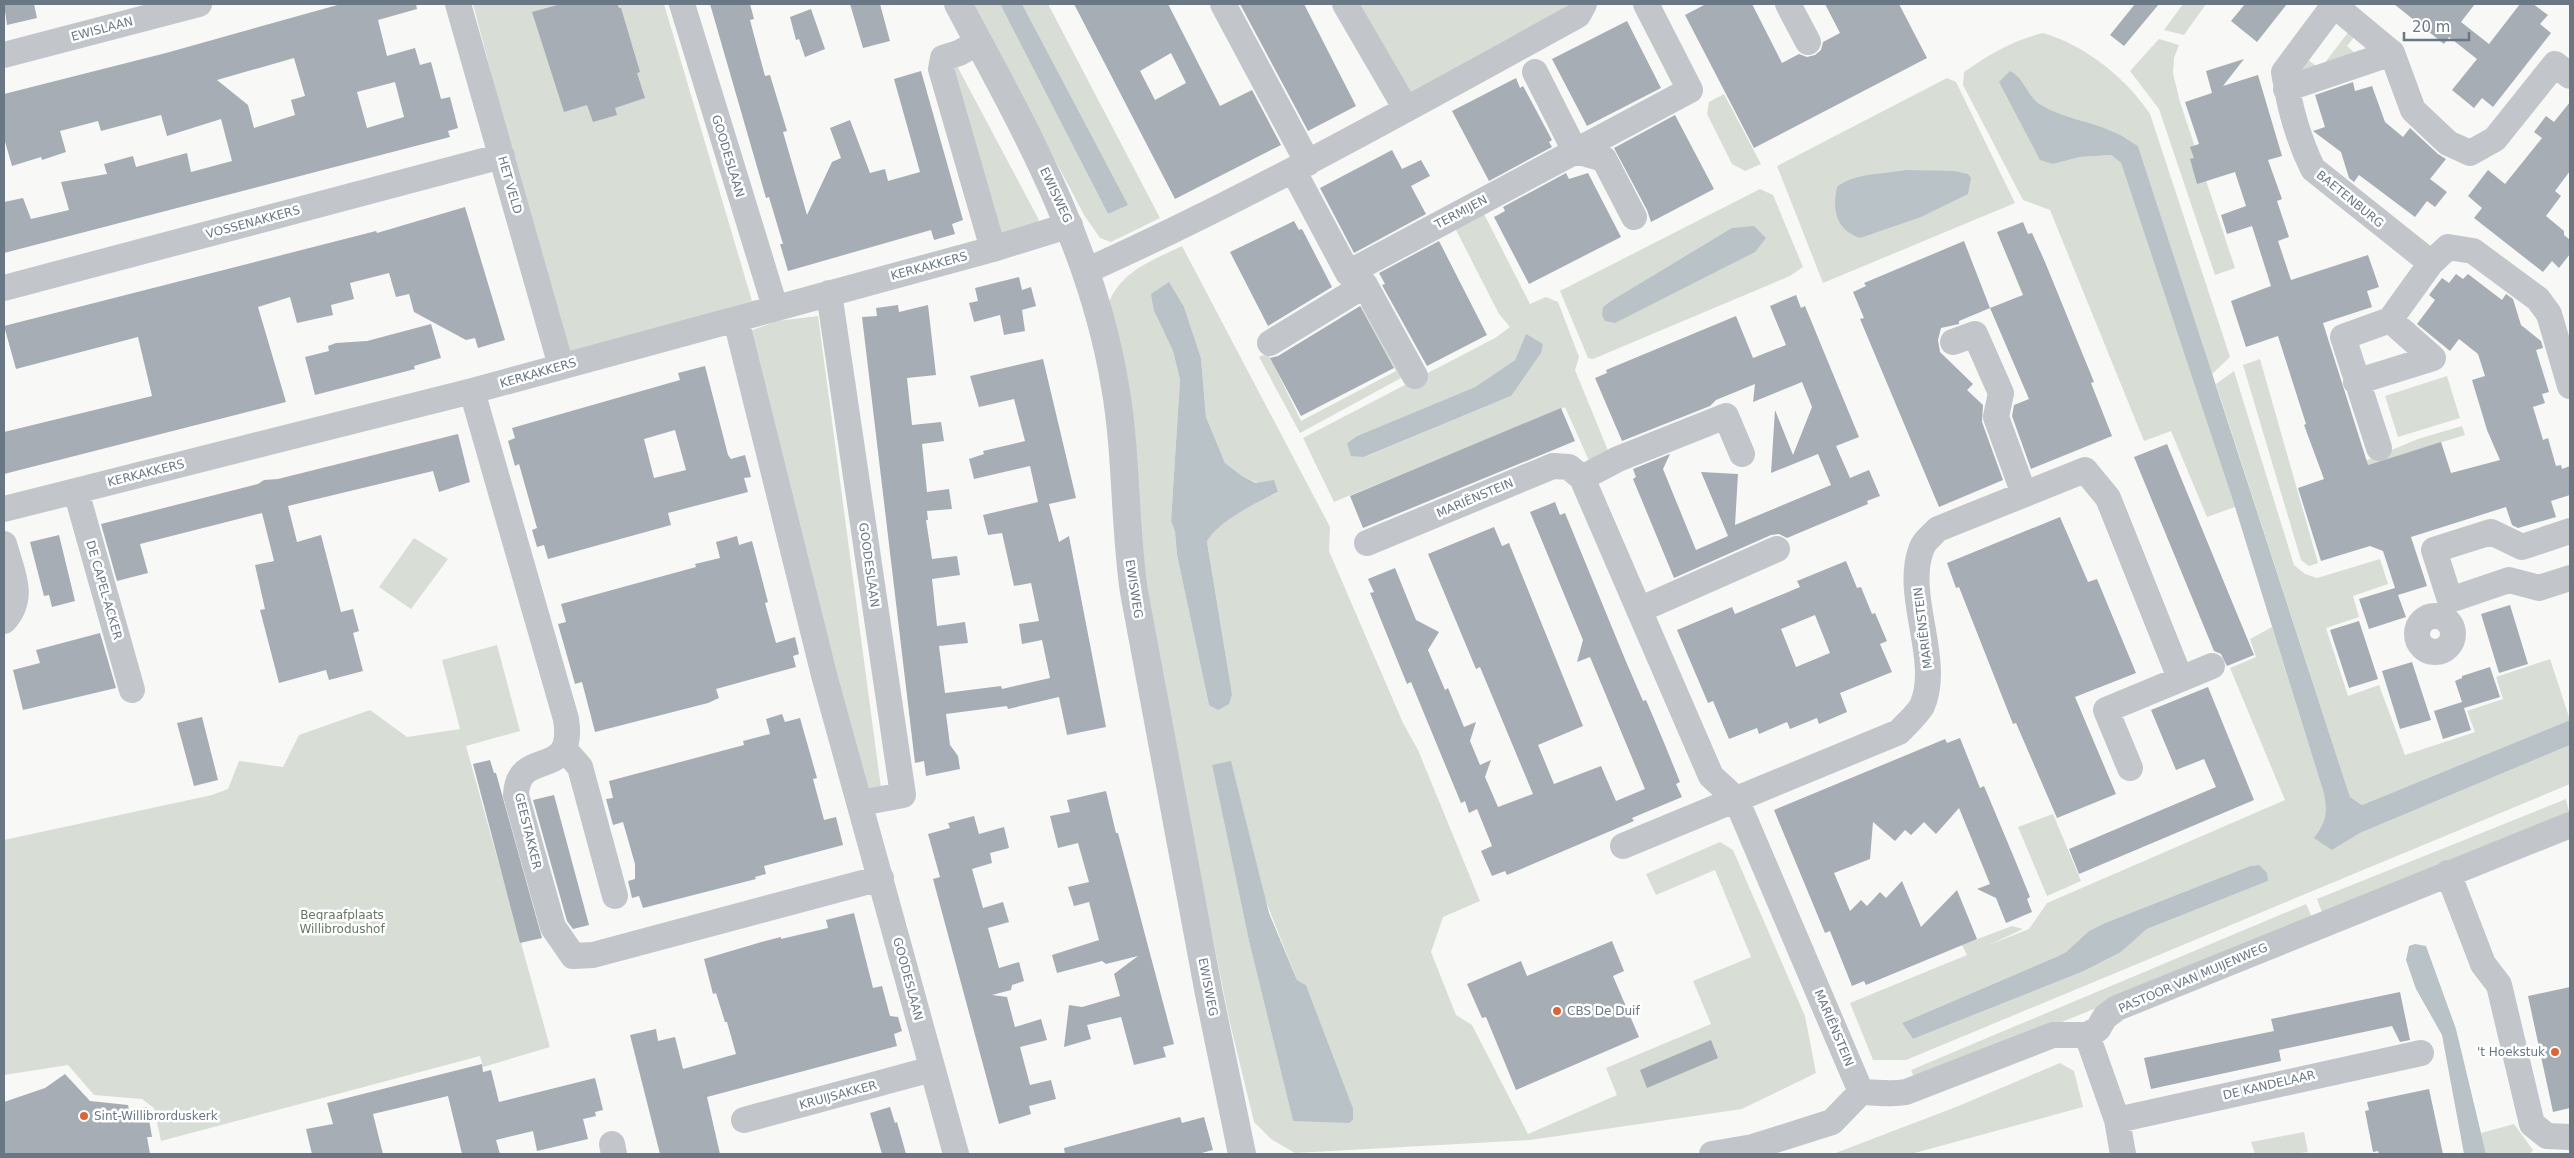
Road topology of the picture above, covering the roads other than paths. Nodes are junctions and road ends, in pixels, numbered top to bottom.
1 (200, 4) edge
2 (458, 4) edge
3 (682, 4) edge
4 (958, 4) edge
5 (1223, 4) edge
6 (1345, 4) edge
7 (1584, 4) edge
8 (1646, 4) edge
9 (1788, 4) edge
10 (979, 42) junction
11 (1808, 42) dead end
12 (2392, 53) junction
13 (4, 54) edge
14 (1535, 72) dead end
15 (2570, 76) edge
16 (2286, 89) junction
17 (1406, 109) junction
18 (1575, 151) junction
19 (502, 156) junction
20 (1300, 166) junction
21 (1634, 217) dead end
22 (1070, 225) junction
23 (993, 249) junction
24 (2431, 263) junction
25 (1086, 271) junction
26 (1356, 279) junction
27 (4, 288) edge
28 (829, 293) junction
29 (774, 307) junction
30 (736, 320) junction
31 (2390, 320) junction
32 (1954, 342) dead end
33 (1270, 343) dead end
34 (561, 366) junction
35 (1415, 376) dead end
36 (2356, 382) junction
37 (2570, 386) edge
38 (472, 391) junction
39 (2379, 448) dead end
40 (1742, 454) dead end
41 (1582, 478) junction
42 (76, 490) junction
43 (2024, 494) junction
44 (4, 509) edge
45 (2570, 531) edge
46 (1367, 543) dead end
47 (4, 544) edge
48 (2522, 547) junction
49 (1777, 549) dead end
50 (2570, 578) edge
51 (2509, 580) junction
52 (1639, 610) junction
53 (4, 621) edge
54 (2212, 666) dead end
55 (2180, 678) junction
56 (132, 690) dead end
57 (565, 750) junction
58 (2130, 768) dead end
59 (1736, 799) junction
60 (861, 803) junction
61 (2570, 825) edge
62 (1623, 846) dead end
63 (2448, 873) junction
64 (881, 878) junction
65 (615, 896) dead end
66 (2087, 1035) junction
67 (2421, 1053) dead end
68 (932, 1069) junction
69 (1862, 1092) junction
70 (744, 1120) dead end
71 (2117, 1120) junction
72 (2570, 1137) edge
73 (956, 1154) edge
74 (1242, 1154) edge
75 (1712, 1154) edge
76 (2123, 1154) edge

1 - 13 street, EWISLAAN
2 - 19 street, HET VELD
3 - 29 street, GOODESLAAN
4 - 10 street, EWISWEG
5 - 20 street
6 - 17 street
7 - 17 street
8 - 18 street, TERMIJEN
9 - 11 street
10 - 22 street, EWISWEG
10 - 23 street
12 - 15 street
12 - 16 street
12 - 16 street, BAETENBURG
14 - 18 street
16 - 24 street, BAETENBURG
17 - 20 street
18 - 21 street
18 - 26 street, TERMIJEN
19 - 27 street, VOSSENAKKERS
19 - 34 street, HET VELD
20 - 25 street
20 - 26 street
22 - 23 street, KERKAKKERS
22 - 25 street, EWISWEG
23 - 28 street, KERKAKKERS
24 - 31 street
24 - 37 street
25 - 74 street, EWISWEG
26 - 33 street, TERMIJEN
26 - 35 street
28 - 29 street, KERKAKKERS
28 - 60 street, GOODESLAAN
29 - 30 street, KERKAKKERS
30 - 34 street, KERKAKKERS
30 - 60 street, GOODESLAAN
31 - 36 street
31 - 36 street
32 - 43 street
34 - 38 street, KERKAKKERS
36 - 39 street
38 - 42 street, KERKAKKERS
38 - 57 street
40 - 41 street
41 - 46 street, MARIËNSTEIN
41 - 52 street, MARIËNSTEIN
42 - 44 street, KERKAKKERS
42 - 56 street, DE CAPEL-ACKER
43 - 55 street, MARIËNSTEIN
43 - 59 street, MARIËNSTEIN
45 - 48 street
47 - 53 street
48 - 51 street
48 - 51 street
49 - 52 street
50 - 51 street
52 - 59 street, MARIËNSTEIN
54 - 55 street
55 - 58 street
57 - 64 street, GEESTAKKER
57 - 65 street
59 - 62 street, MARIËNSTEIN
59 - 69 street, MARIËNSTEIN
60 - 64 street, GOODESLAAN
61 - 63 street, PASTOOR VAN MUIJENWEG
63 - 66 street, PASTOOR VAN MUIJENWEG
63 - 72 street
64 - 68 street, GOODESLAAN
66 - 69 street
66 - 71 street
67 - 71 street, DE KANDELAAR
68 - 70 street, KRUIJSAKKER
68 - 73 street, GOODESLAAN
69 - 75 street
71 - 76 street

